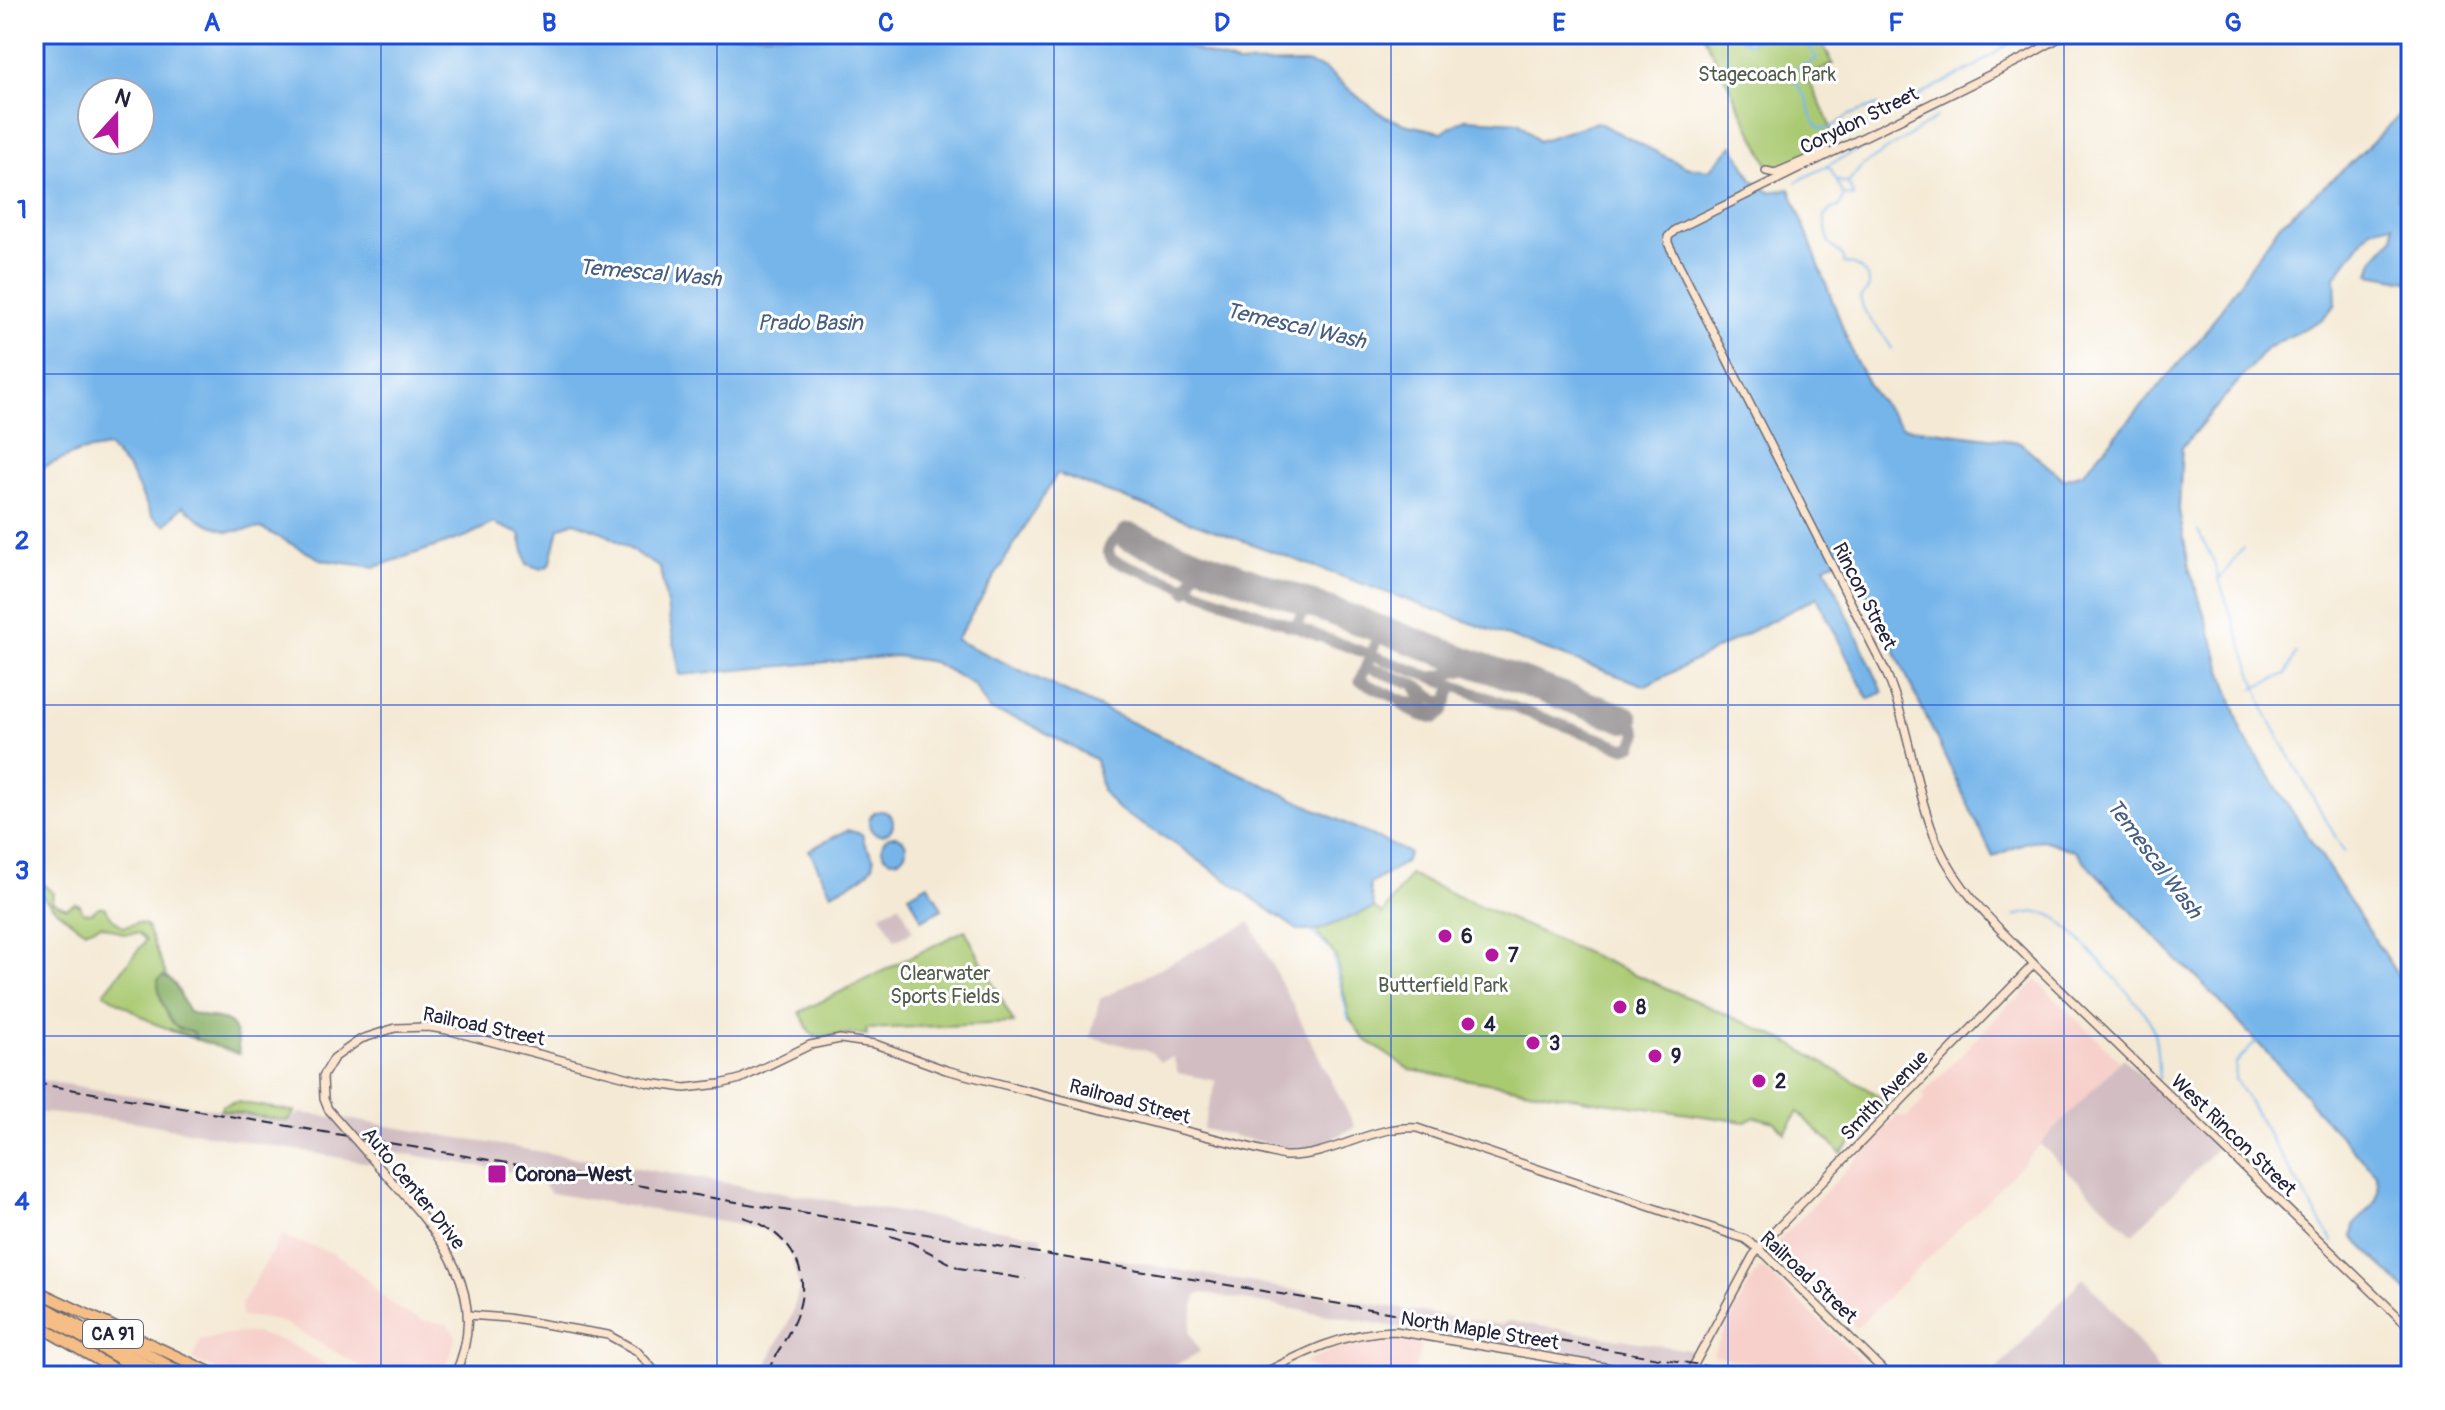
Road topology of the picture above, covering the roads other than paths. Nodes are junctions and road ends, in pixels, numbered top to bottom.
1 (2066, 34) edge
2 (1833, 151) junction
3 (1766, 171) dead end
4 (1668, 237) joint
5 (2034, 964) junction
6 (325, 1072) joint
7 (1758, 1249) junction
8 (36, 1294) edge
9 (34, 1310) edge
10 (467, 1315) junction
11 (34, 1323) edge
12 (2411, 1329) edge
13 (126, 1376) edge
14 (150, 1376) edge
15 (166, 1376) edge
16 (187, 1376) edge
17 (218, 1376) edge
18 (454, 1376) edge
19 (659, 1376) edge
20 (1258, 1376) edge
21 (1657, 1376) edge
22 (1688, 1376) edge
23 (1889, 1376) edge

1 - 2 main road, Corydon Street
2 - 3 main road
2 - 4 main road, Corydon Street
4 - 5 main road, Rincon Street
5 - 7 main road, Smith Avenue
5 - 12 main road, West Rincon Street
6 - 7 main road, Railroad Street
6 - 10 main road, Auto Center Drive, bridge
7 - 22 main road, Smith Avenue
7 - 23 main road, Railroad Street
8 - 15 highway
8 - 16 highway, CA 91
8 - 17 highway
9 - 14 highway
10 - 18 main road, Auto Center Drive
10 - 19 main road
11 - 13 highway, CA 91
20 - 21 main road, North Maple Street

